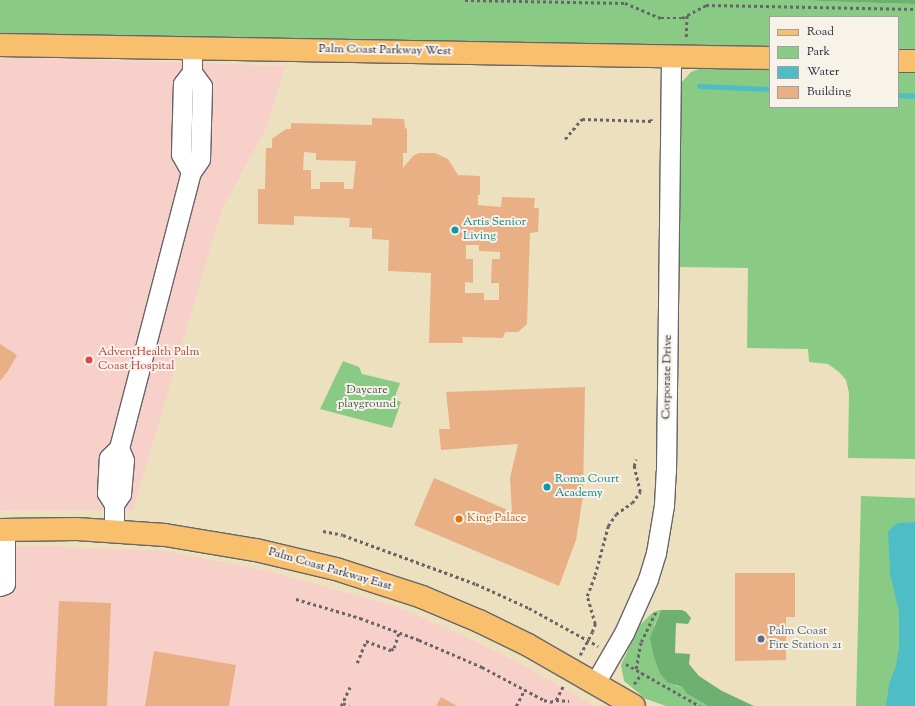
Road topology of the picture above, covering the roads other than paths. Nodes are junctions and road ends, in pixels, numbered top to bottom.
1 (0, 45) edge
2 (192, 48) junction
3 (671, 56) junction
4 (769, 58) edge
5 (899, 60) edge
6 (915, 61) edge
7 (3, 530) edge
8 (114, 531) junction
9 (0, 586) edge
10 (596, 683) junction
11 (632, 697) edge

1 - 2 main road, Palm Coast Parkway West
2 - 3 main road, Palm Coast Parkway West
2 - 8 street
3 - 4 main road, Palm Coast Parkway West
3 - 10 street, Corporate Drive
5 - 6 main road
7 - 8 main road, Palm Coast Parkway East
7 - 9 street
8 - 10 main road, Palm Coast Parkway East
10 - 11 main road, Palm Coast Parkway East

